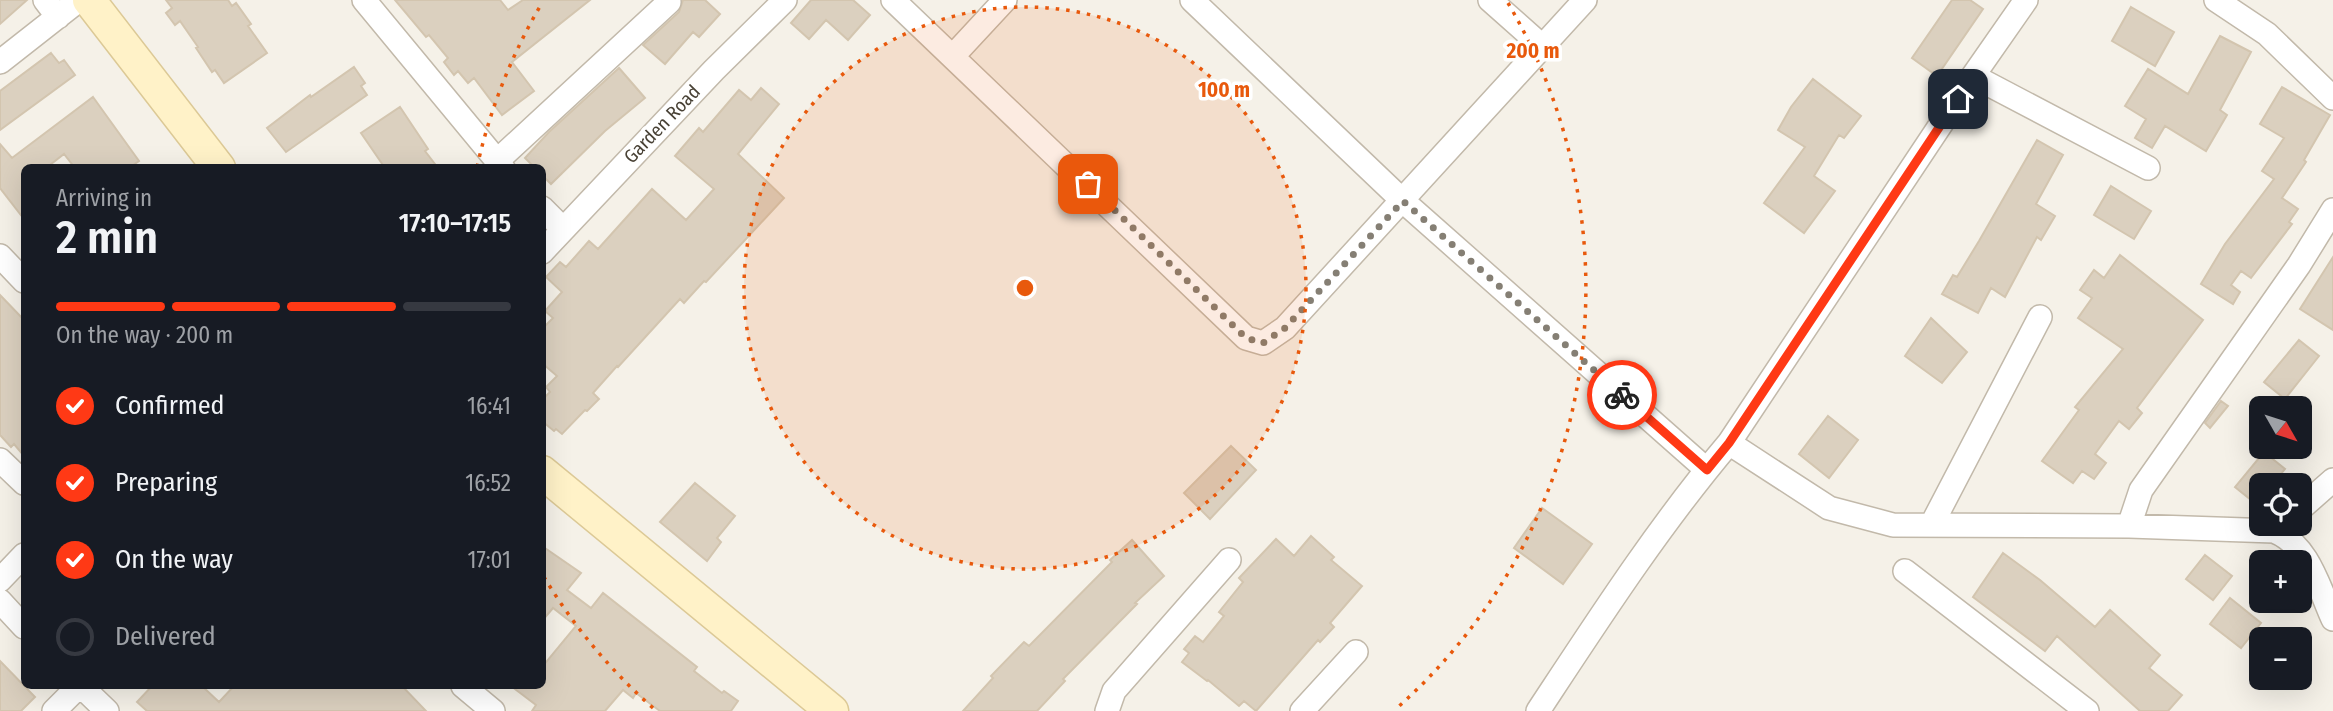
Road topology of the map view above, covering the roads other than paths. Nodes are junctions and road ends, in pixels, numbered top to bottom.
1 (79, 0) edge
2 (89, 0) edge
3 (364, 0) edge
4 (785, 0) edge
5 (893, 0) edge
6 (1005, 0) edge
7 (1192, 0) edge
8 (1490, 0) edge
9 (1585, 0) edge
10 (2026, 0) edge
11 (2216, 0) edge
12 (669, 2) dead end
13 (52, 8) edge
14 (1543, 47) junction
15 (953, 56) junction
16 (0, 62) edge
17 (1973, 76) junction
18 (2333, 98) edge
19 (216, 164) edge
20 (499, 164) edge
21 (501, 164) edge
22 (2148, 168) dead end
23 (1403, 201) junction
24 (2333, 210) edge
25 (546, 212) edge
26 (563, 229) junction
27 (546, 248) edge
28 (0, 256) edge
29 (21, 278) edge
30 (2040, 317) dead end
31 (1729, 443) junction
32 (0, 460) edge
33 (1707, 470) junction
34 (546, 475) edge
35 (21, 480) edge
36 (2333, 480) edge
37 (2312, 498) edge
38 (1932, 524) junction
39 (2129, 526) junction
40 (2249, 527) edge
41 (2287, 536) edge
42 (21, 558) edge
43 (1229, 560) dead end
44 (1905, 571) dead end
45 (0, 580) edge
46 (0, 601) edge
47 (2333, 619) edge
48 (21, 624) edge
49 (1356, 652) dead end
50 (77, 689) edge
51 (83, 689) edge
52 (467, 689) edge
53 (54, 711) edge
54 (107, 711) edge
55 (493, 711) edge
56 (832, 711) edge
57 (1107, 711) edge
58 (1302, 711) edge
59 (1538, 711) edge
60 (2087, 711) edge

1 - 13 street
2 - 19 street
3 - 20 street
4 - 26 street, Garden Road
5 - 15 street
6 - 15 street
7 - 23 street
8 - 14 street
9 - 14 street
10 - 17 street
11 - 18 street
12 - 21 street
13 - 16 street
14 - 23 street
15 - 23 street
17 - 22 street
17 - 31 street
23 - 33 street
24 - 39 street
25 - 26 street
26 - 27 street, Garden Road
28 - 29 street
30 - 38 street
31 - 33 street
31 - 38 street
32 - 35 street
33 - 59 street
34 - 56 street
36 - 37 street
38 - 39 street
39 - 40 street
41 - 47 street
42 - 45 street
43 - 57 street
44 - 60 street
46 - 48 street
49 - 58 street
50 - 53 street
51 - 54 street
52 - 55 street

